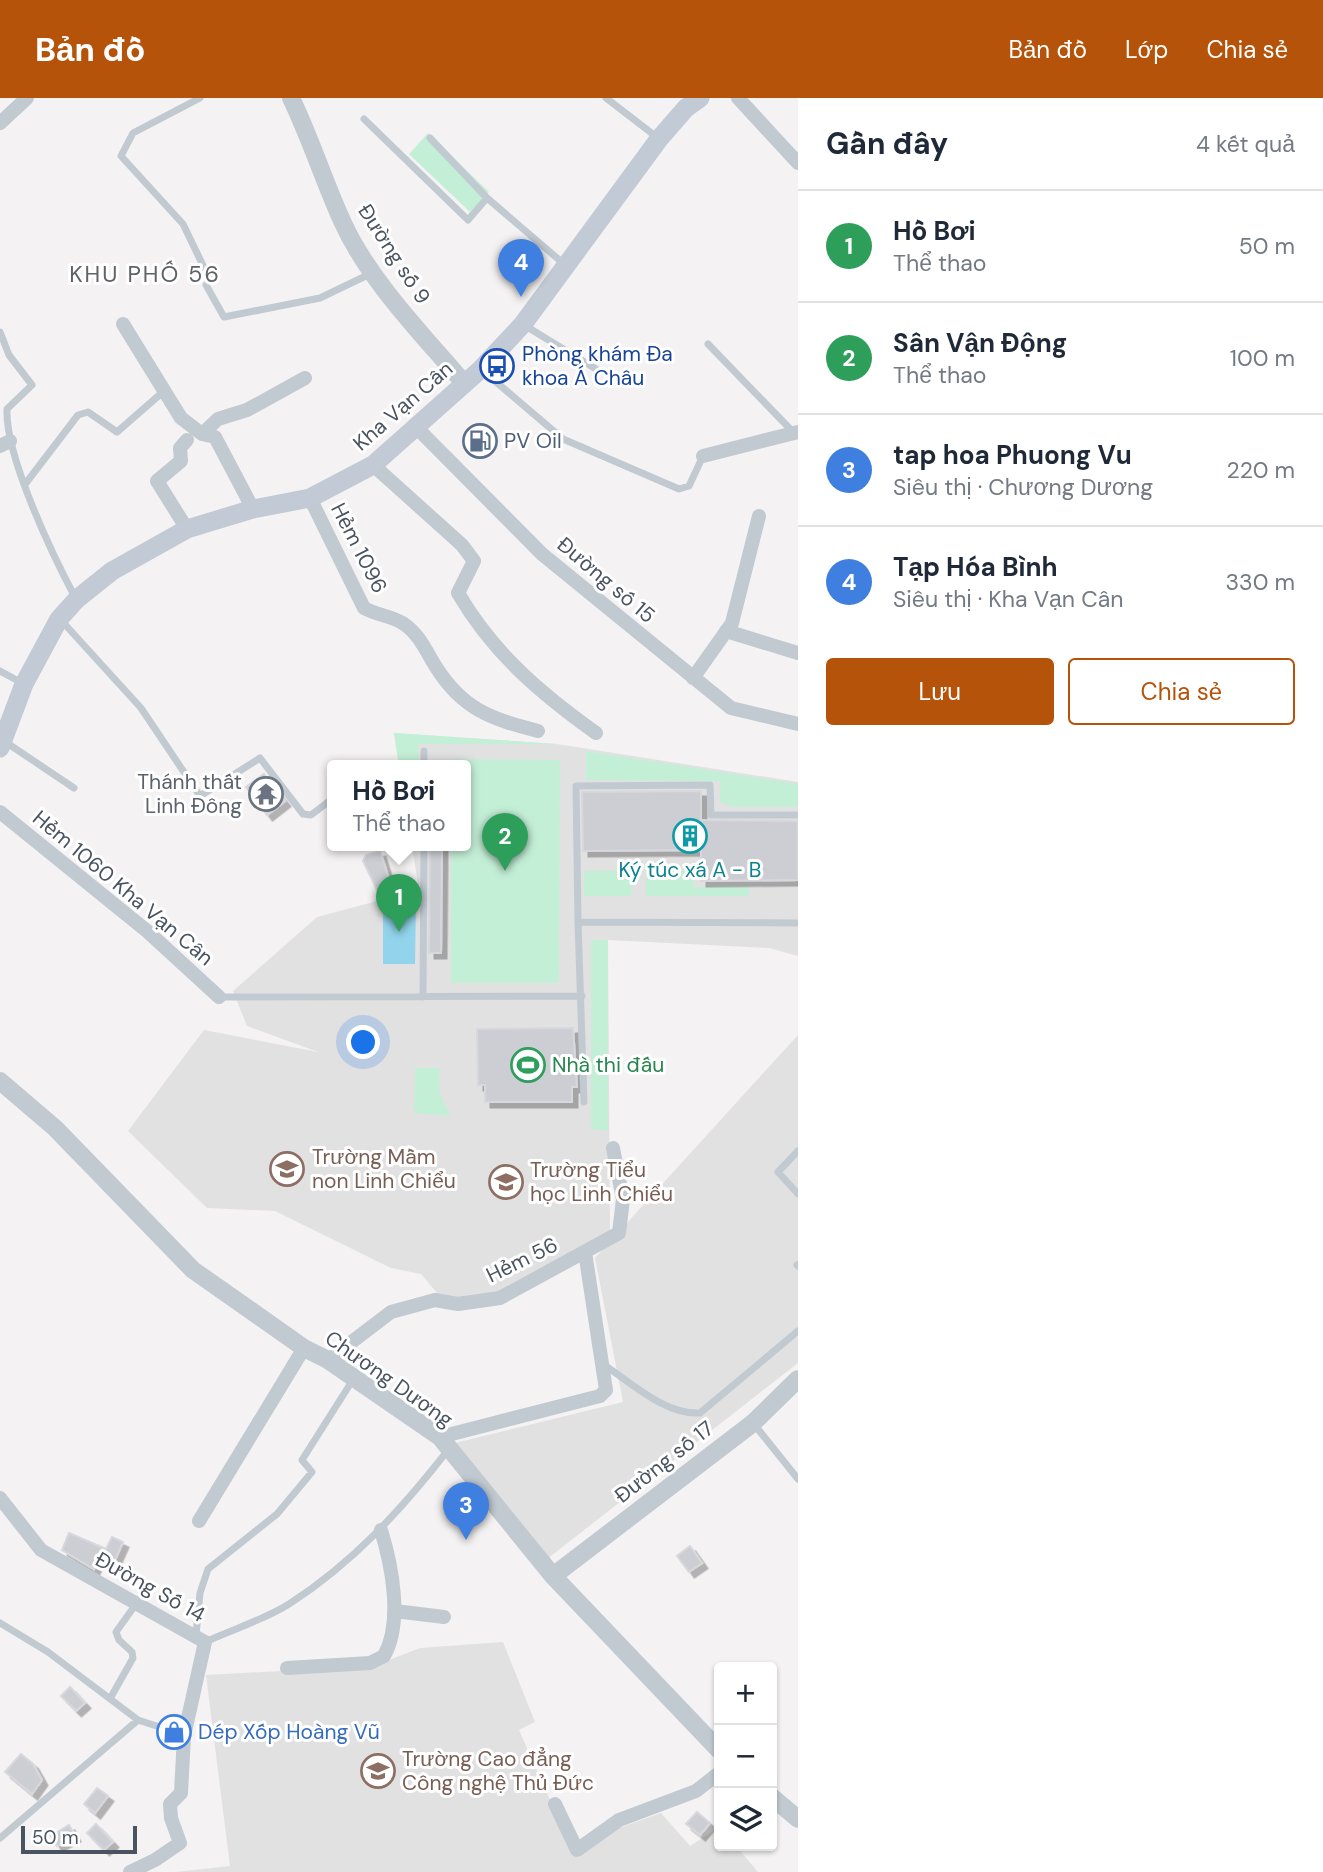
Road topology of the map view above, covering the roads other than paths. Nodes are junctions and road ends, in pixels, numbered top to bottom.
1 (27, 98) edge
2 (200, 98) edge
3 (291, 98) edge
4 (606, 98) edge
5 (701, 98) edge
6 (738, 98) edge
7 (364, 119) dead end
8 (0, 123) edge
9 (430, 138) dead end
10 (659, 139) junction
11 (798, 163) edge
12 (487, 198) junction
13 (567, 266) junction
14 (374, 272) junction
15 (122, 324) dead end
16 (523, 324) junction
17 (0, 331) edge
18 (708, 344) dead end
19 (481, 369) junction
20 (596, 369) dead end
21 (305, 378) dead end
22 (464, 382) junction
23 (166, 389) junction
24 (415, 426) junction
25 (796, 432) edge
26 (202, 434) junction
27 (187, 440) dead end
28 (5, 443) edge
29 (703, 456) joint
30 (373, 465) junction
31 (26, 483) junction
32 (310, 498) junction
33 (253, 509) junction
34 (759, 516) dead end
35 (187, 529) junction
36 (77, 599) junction
37 (59, 619) junction
38 (726, 631) junction
39 (798, 653) edge
40 (0, 671) edge
41 (693, 678) junction
42 (24, 684) junction
43 (798, 724) edge
44 (538, 731) dead end
45 (596, 733) dead end
46 (1, 742) edge
47 (424, 751) dead end
48 (424, 760) edge
49 (74, 788) dead end
50 (327, 803) edge
51 (0, 812) edge
52 (798, 816) edge
53 (424, 851) edge
54 (578, 922) junction
55 (798, 923) edge
56 (582, 996) junction
57 (219, 997) joint
58 (423, 997) junction
59 (0, 1081) edge
60 (584, 1102) dead end
61 (613, 1148) dead end
62 (798, 1151) edge
63 (798, 1194) edge
64 (585, 1252) junction
65 (798, 1331) edge
66 (304, 1348) junction
67 (328, 1360) junction
68 (604, 1365) junction
69 (354, 1378) junction
70 (798, 1379) edge
71 (752, 1423) junction
72 (444, 1443) junction
73 (798, 1479) edge
74 (0, 1498) edge
75 (199, 1521) dead end
76 (380, 1530) junction
77 (553, 1576) junction
78 (137, 1603) junction
79 (395, 1611) junction
80 (444, 1617) dead end
81 (0, 1623) edge
82 (201, 1638) junction
83 (288, 1668) dead end
84 (111, 1697) junction
85 (138, 1720) junction
86 (184, 1736) junction
87 (714, 1745) edge
88 (714, 1777) edge
89 (777, 1801) edge
90 (555, 1804) dead end
91 (798, 1819) edge
92 (0, 1838) edge
93 (130, 1872) edge

1 - 8 street
2 - 14 lane
3 - 14 street, Đường số 9
4 - 10 lane
5 - 10 main road, Kha Vạn Cân
6 - 11 street
7 - 12 lane
9 - 12 lane
10 - 13 main road, Kha Vạn Cân
12 - 13 lane
13 - 16 main road, Kha Vạn Cân
14 - 22 street, Đường số 9
15 - 23 street
16 - 19 main road, Kha Vạn Cân
16 - 20 lane
17 - 28 lane
18 - 25 lane
19 - 22 main road, Kha Vạn Cân
19 - 29 lane
21 - 26 street
22 - 24 main road, Kha Vạn Cân
23 - 26 street
23 - 31 lane
24 - 30 main road, Kha Vạn Cân
24 - 41 street, Đường số 15
25 - 29 street
26 - 33 street
27 - 35 street
28 - 31 lane
30 - 32 main road, Kha Vạn Cân
30 - 45 street
31 - 36 lane
32 - 33 main road, Kha Vạn Cân
32 - 44 street, Hẻm 1096
33 - 35 main road, Kha Vạn Cân
34 - 38 street
35 - 36 main road, Kha Vạn Cân
36 - 37 main road, Kha Vạn Cân
37 - 42 main road, Kha Vạn Cân
37 - 50 lane
38 - 39 street
38 - 41 street
40 - 42 lane
41 - 43 street, Đường số 15
42 - 46 main road, Kha Vạn Cân
46 - 49 lane
47 - 48 lane
51 - 57 street, Hẻm 1060 Kha Vạn Cân
52 - 54 lane
53 - 58 lane
54 - 55 lane
54 - 56 lane
56 - 58 lane
56 - 60 lane
57 - 58 lane
59 - 66 street, Chương Dương
61 - 64 street, Hẻm 56
62 - 63 lane
64 - 67 street, Hẻm 56
64 - 68 street
65 - 68 lane
66 - 67 street, Chương Dương
66 - 75 street
67 - 69 street, Chương Dương
68 - 72 street
69 - 72 street, Chương Dương
69 - 82 lane
70 - 71 street, Đường số 17
71 - 73 lane
71 - 77 street, Đường số 17
72 - 76 lane, Đường Số 14
72 - 77 street, Chương Dương
74 - 78 street, Đường Số 14
76 - 79 street
76 - 82 lane, Đường Số 14
77 - 87 street, Chương Dương
78 - 82 street, Đường Số 14
78 - 84 lane
79 - 80 street
79 - 83 street
81 - 84 lane
82 - 86 street
84 - 85 lane
85 - 86 lane
85 - 92 lane
86 - 93 street
88 - 90 street
89 - 91 street

